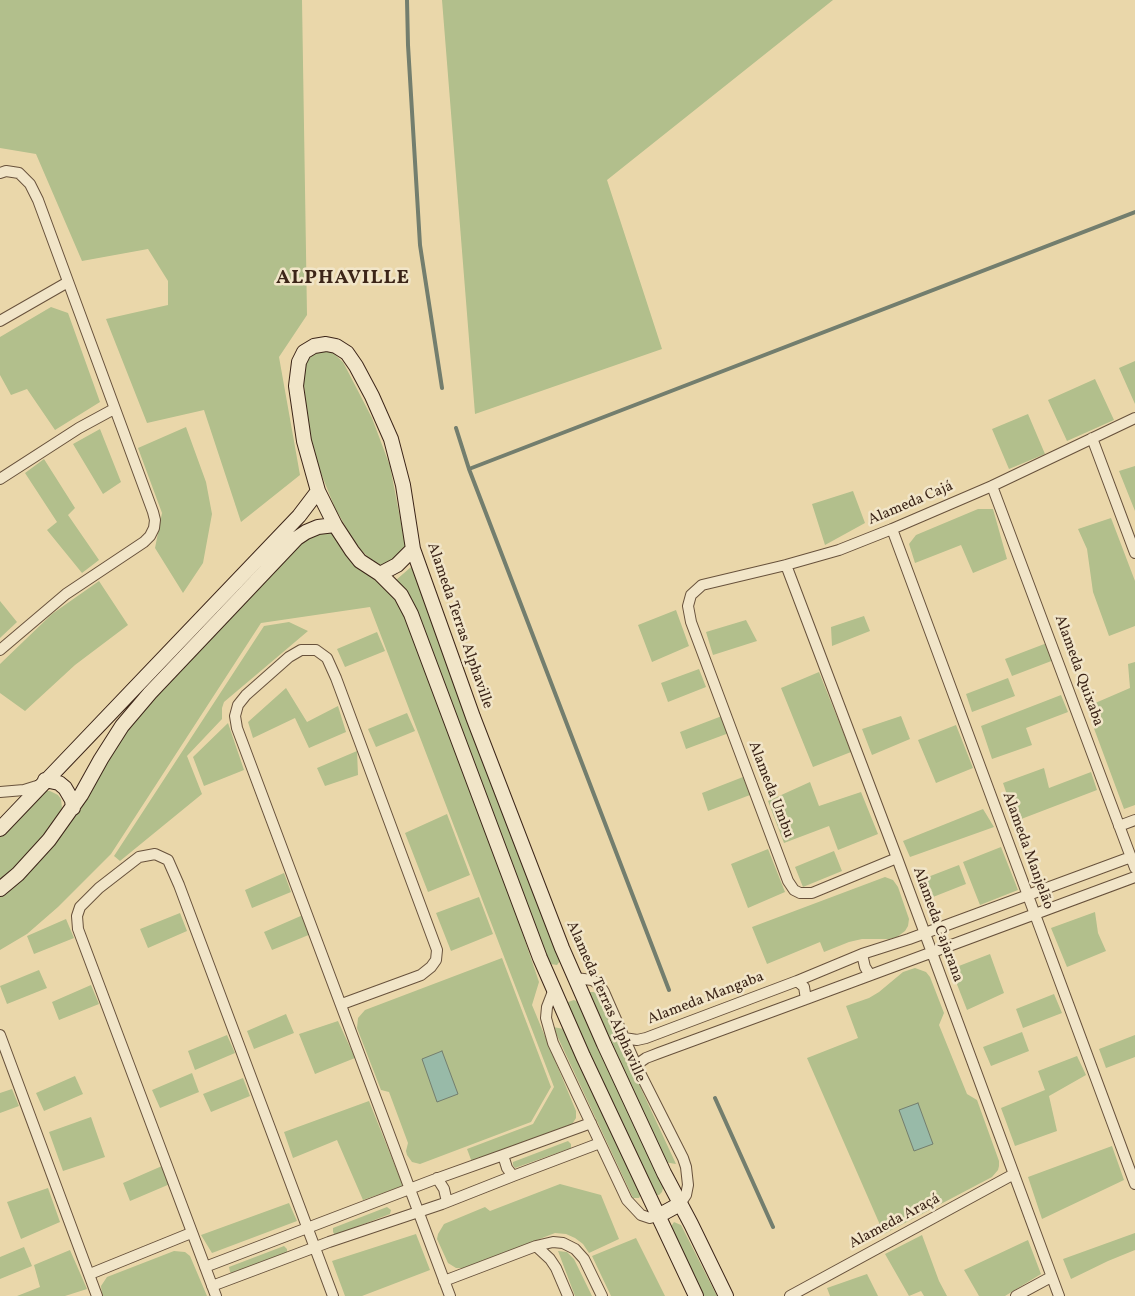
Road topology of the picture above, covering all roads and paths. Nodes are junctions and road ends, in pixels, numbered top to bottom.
1 (0, 173) edge
2 (68, 282) junction
3 (0, 321) edge
4 (114, 409) junction
5 (1135, 418) edge
6 (1092, 438) junction
7 (0, 479) edge
8 (992, 486) junction
9 (318, 491) junction
10 (335, 525) junction
11 (892, 529) junction
12 (413, 549) junction
13 (1135, 553) edge
14 (786, 565) junction
15 (380, 574) junction
16 (691, 595) joint
17 (0, 650) edge
18 (43, 783) junction
19 (0, 792) edge
20 (73, 808) junction
21 (1135, 820) edge
22 (1119, 826) junction
23 (0, 829) edge
24 (1131, 857) junction
25 (897, 858) junction
26 (1135, 868) edge
27 (1135, 877) edge
28 (0, 889) edge
29 (1027, 895) junction
30 (1034, 913) junction
31 (924, 933) junction
32 (930, 953) junction
33 (862, 954) junction
34 (870, 975) junction
35 (575, 978) junction
36 (797, 981) junction
37 (554, 989) junction
38 (806, 999) junction
39 (342, 1004) junction
40 (0, 1035) edge
41 (624, 1038) junction
42 (636, 1065) junction
43 (591, 1123) junction
44 (600, 1143) junction
45 (503, 1155) junction
46 (1014, 1174) junction
47 (513, 1176) junction
48 (437, 1178) junction
49 (1135, 1184) edge
50 (410, 1189) junction
51 (447, 1202) junction
52 (680, 1204) junction
53 (419, 1212) junction
54 (658, 1216) junction
55 (307, 1228) junction
56 (191, 1233) junction
57 (536, 1246) junction
58 (315, 1248) junction
59 (205, 1267) junction
60 (90, 1274) junction
61 (1051, 1277) junction
62 (444, 1281) junction
63 (212, 1286) junction
64 (97, 1296) edge
65 (216, 1296) edge
66 (333, 1296) edge
67 (450, 1296) edge
68 (568, 1296) edge
69 (602, 1296) edge
70 (696, 1296) edge
71 (726, 1296) edge
72 (790, 1296) edge
73 (1016, 1296) edge
74 (1059, 1296) edge

1 - 2 street
2 - 3 street
2 - 4 street
4 - 7 street
4 - 17 street
5 - 6 street, Alameda Cajá
6 - 8 street, Alameda Cajá
6 - 13 street
8 - 11 street, Alameda Cajá
8 - 22 street, Alameda Quixaba
9 - 10 street, Alameda Terras Alphaville
9 - 12 street, Alameda Terras Alphaville
9 - 18 street
10 - 15 street, Alameda Terras Alphaville
10 - 20 street
11 - 14 street, Alameda Cajá
11 - 29 street, Alameda Manjelão
12 - 15 street
12 - 35 street, Alameda Terras Alphaville
14 - 16 street, Alameda Cajá
14 - 25 street, Alameda Cajarana
15 - 37 street, Alameda Terras Alphaville
16 - 25 street, Alameda Umbu
18 - 19 street
18 - 20 street
18 - 23 street
20 - 28 street
21 - 22 street
22 - 24 street, Alameda Quixaba
24 - 26 street, Alameda Quixaba
24 - 29 street, Alameda Mangaba
25 - 31 street, Alameda Cajarana
27 - 30 street
29 - 30 street, Alameda Manjelão
29 - 31 street, Alameda Mangaba
30 - 32 street
30 - 49 street, Alameda Manjelão
31 - 32 street, Alameda Cajarana
31 - 33 street, Alameda Mangaba
32 - 34 street
32 - 46 street, Alameda Cajarana
33 - 34 street
33 - 36 street, Alameda Mangaba
34 - 38 street
35 - 37 street
35 - 41 street
35 - 52 street, Alameda Terras Alphaville
36 - 38 street
36 - 41 street, Alameda Mangaba
37 - 43 street
37 - 54 street, Alameda Terras Alphaville
38 - 42 street
39 - 39 street
39 - 50 street
40 - 60 street
41 - 42 street
42 - 52 street
43 - 44 street
43 - 45 street
44 - 47 street
44 - 54 street
45 - 47 street
45 - 48 street
46 - 61 street, Alameda Cajarana
46 - 72 street, Alameda Araçá
47 - 51 street
48 - 50 street
48 - 51 street
50 - 53 street
50 - 55 street
51 - 53 street
52 - 54 street
52 - 71 street, Alameda Terras Alphaville
53 - 58 street
53 - 62 street
54 - 70 street, Alameda Terras Alphaville
55 - 56 street
55 - 58 street
55 - 59 street
56 - 59 street
56 - 60 street
57 - 62 street
57 - 68 street
57 - 69 street
58 - 63 street
58 - 66 street
59 - 63 street
60 - 64 street
61 - 73 street
61 - 74 street, Alameda Cajarana
62 - 67 street
63 - 65 street

